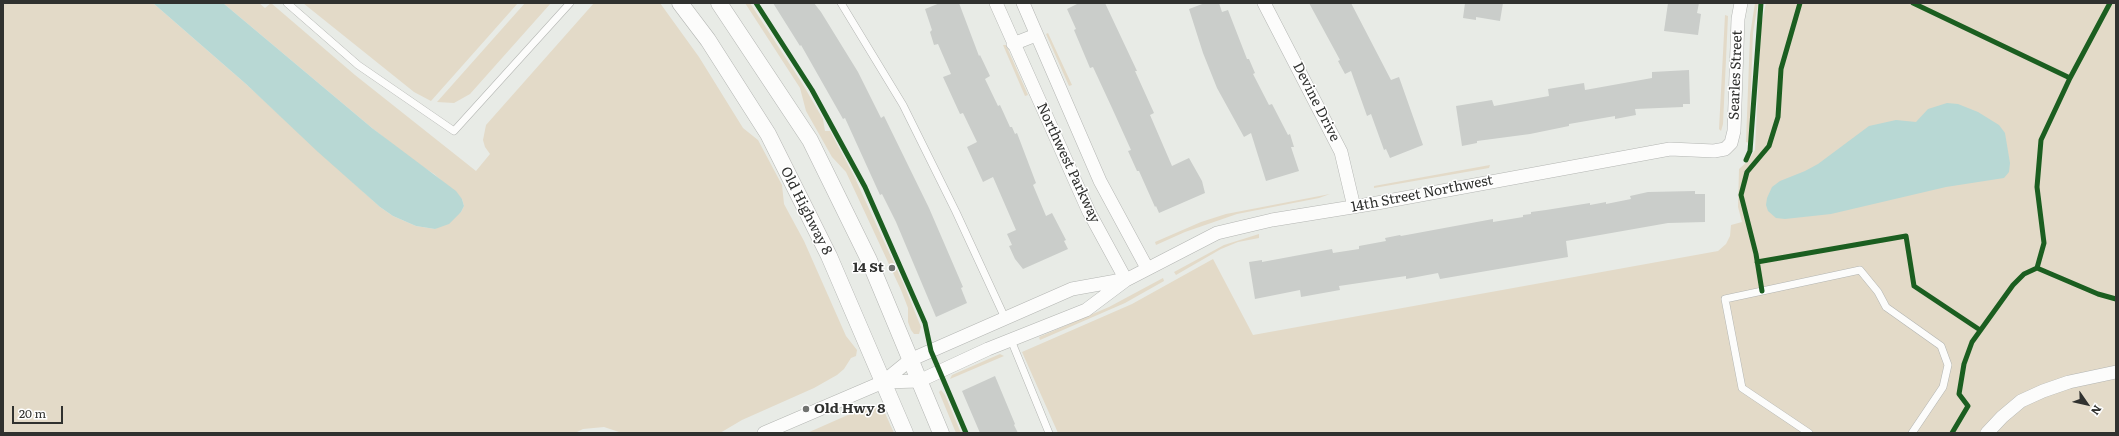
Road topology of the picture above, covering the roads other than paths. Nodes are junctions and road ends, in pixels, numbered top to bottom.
1 (287, 3) edge
2 (570, 3) edge
3 (680, 3) edge
4 (719, 3) edge
5 (841, 3) edge
6 (996, 3) edge
7 (1023, 3) edge
8 (1264, 3) edge
9 (1742, 3) edge
10 (1036, 35) junction
11 (1013, 44) junction
12 (1729, 146) joint
13 (1354, 207) junction
14 (1147, 268) junction
15 (1126, 280) junction
16 (1005, 318) junction
17 (1011, 340) junction
18 (910, 360) junction
19 (2116, 372) edge
20 (919, 381) junction
21 (883, 382) junction
22 (764, 433) edge
23 (905, 433) edge
24 (941, 433) edge
25 (1050, 433) edge
26 (1809, 433) edge
27 (1912, 433) edge
28 (1987, 433) edge

1 - 2 lane
3 - 21 street, Old Highway 8
4 - 18 street
5 - 16 lane
6 - 11 street, Northwest Parkway
7 - 10 street, Northwest Parkway
8 - 13 street, Devine Drive
9 - 12 street, Searles Street
10 - 11 street
10 - 14 street, Northwest Parkway
11 - 15 street, Northwest Parkway
12 - 13 street, 14th Street Northwest
13 - 14 street, 14th Street Northwest
14 - 15 street, 14th Street Northwest
15 - 16 street, 14th Street Northwest
15 - 17 street, 14th Street Northwest
16 - 17 street
16 - 18 street, 14th Street Northwest
17 - 20 street, 14th Street Northwest
17 - 25 lane
18 - 20 street
18 - 21 street, 14th Street Northwest
19 - 28 street
20 - 21 street, 14th Street Northwest
20 - 24 street
21 - 22 street, 14th Street Northwest
21 - 23 street, Old Highway 8
26 - 27 lane

